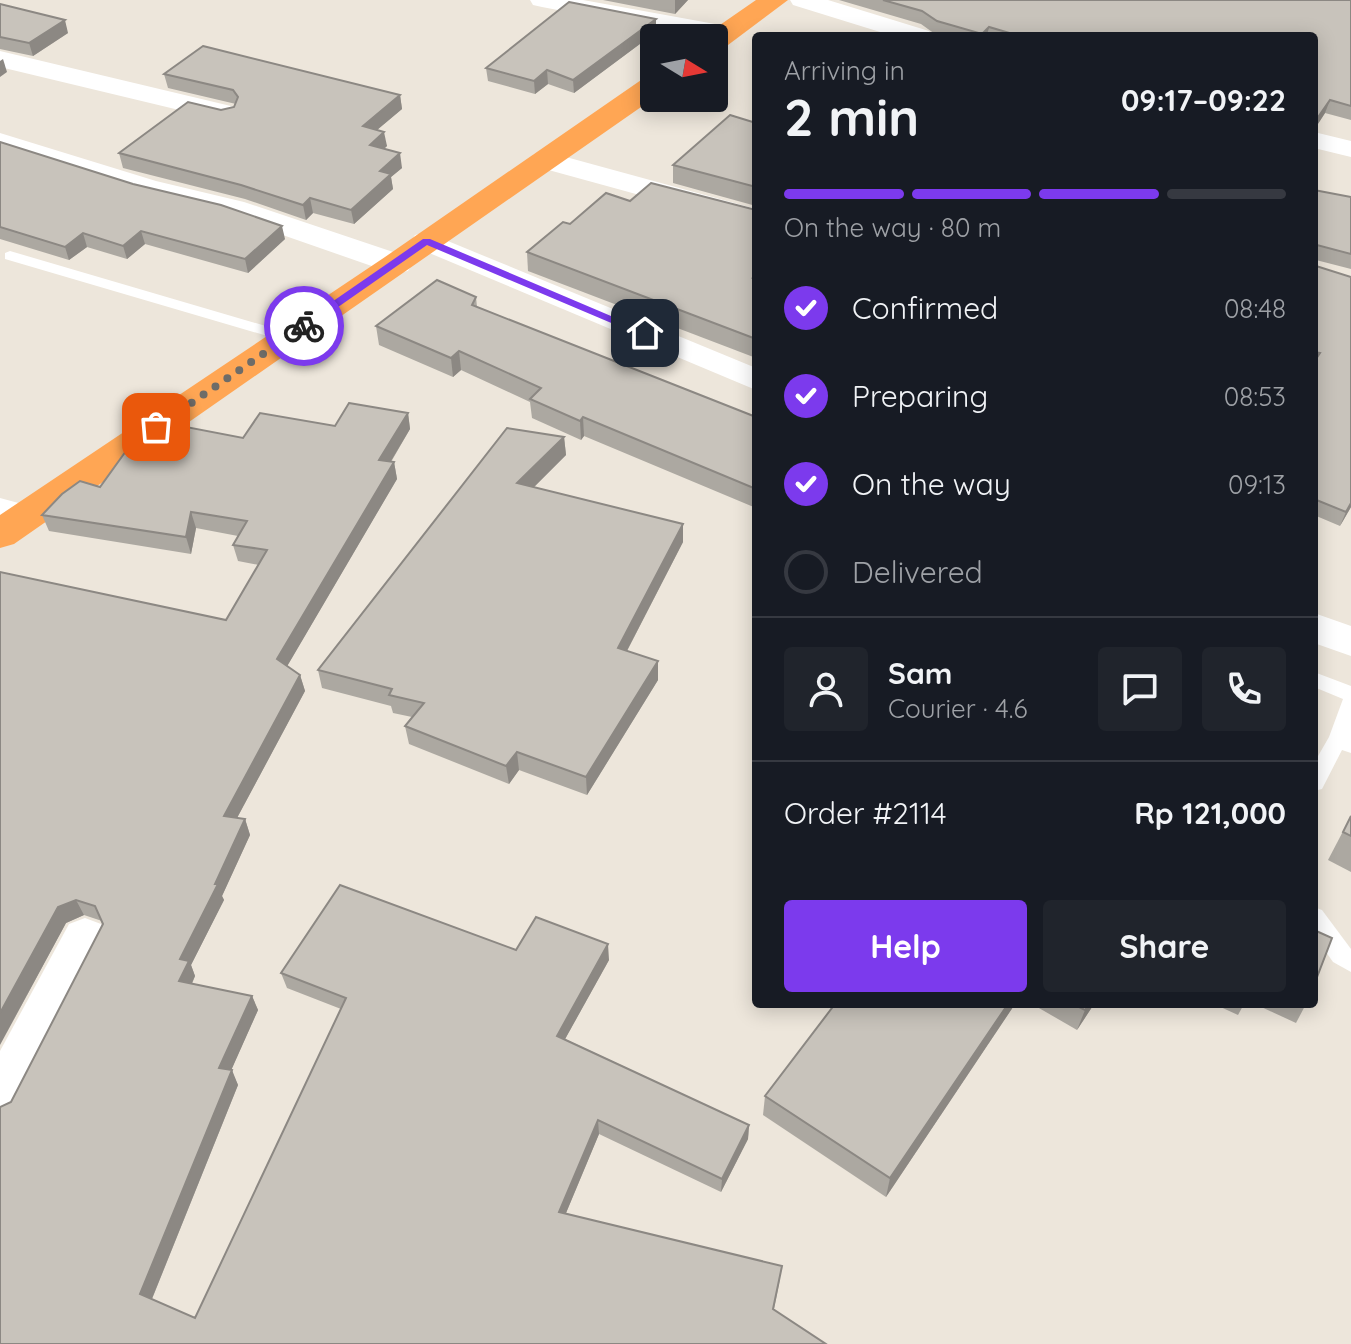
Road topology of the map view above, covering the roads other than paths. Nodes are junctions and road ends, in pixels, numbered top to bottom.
1 (542, 0) edge
2 (774, 0) edge
3 (802, 0) edge
4 (654, 24) edge
5 (728, 32) edge
6 (907, 32) edge
7 (0, 59) edge
8 (640, 94) edge
9 (225, 113) edge
10 (0, 141) edge
11 (1330, 144) edge
12 (544, 160) junction
13 (1318, 163) edge
14 (752, 217) edge
15 (426, 241) junction
16 (10, 256) dead end
17 (397, 264) junction
18 (287, 337) junction
19 (752, 378) edge
20 (8, 520) edge
21 (1318, 629) edge
22 (1351, 642) edge
23 (1318, 681) edge
24 (1351, 694) edge
25 (1351, 702) edge
26 (1345, 741) edge
27 (1318, 778) edge
28 (1318, 923) edge
29 (85, 938) dead end
30 (1351, 962) edge
31 (0, 1099) edge

1 - 4 street
2 - 5 highway
3 - 6 street
7 - 9 street
8 - 12 highway
10 - 17 street
11 - 13 street
12 - 14 street
12 - 15 highway
15 - 17 highway
15 - 19 street
16 - 18 lane
17 - 18 highway
18 - 20 highway
21 - 22 street
23 - 24 lane
25 - 26 lane
26 - 27 lane
28 - 30 lane
29 - 31 street

